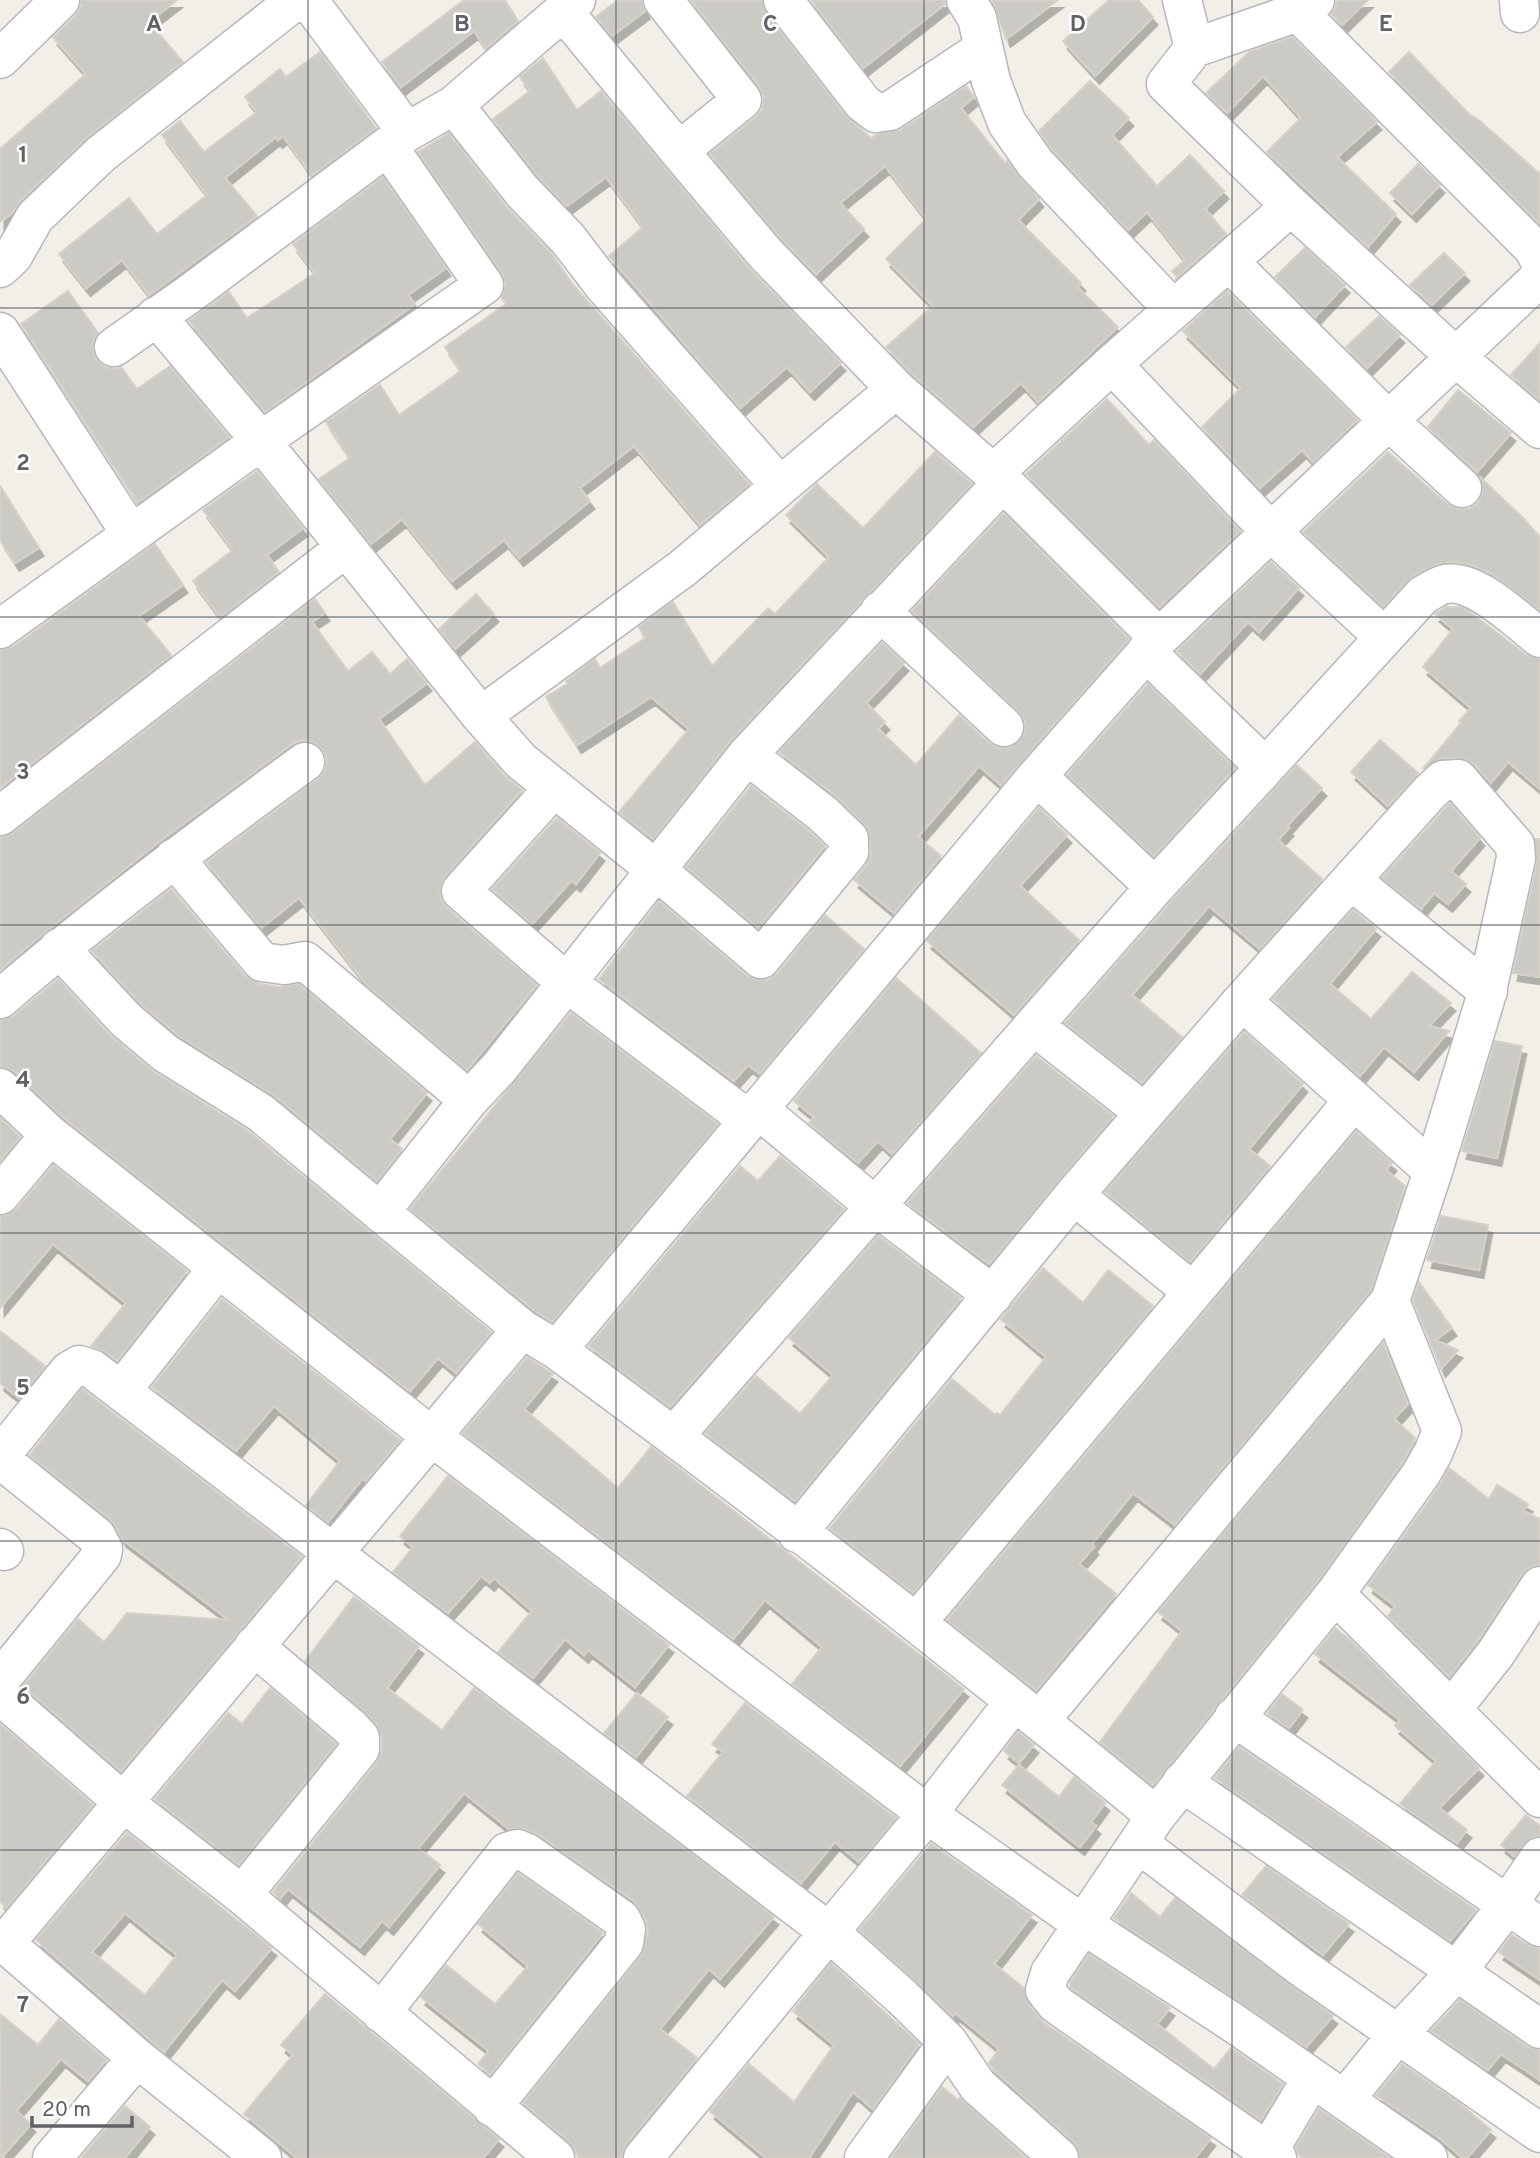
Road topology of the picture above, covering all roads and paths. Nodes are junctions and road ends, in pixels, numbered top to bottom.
1 (60, 0) edge
2 (296, 0) edge
3 (309, 0) edge
4 (663, 0) edge
5 (783, 0) edge
6 (966, 0) edge
7 (570, 6) edge
8 (1306, 6) edge
9 (1182, 17) edge
10 (983, 50) junction
11 (0, 60) edge
12 (454, 105) junction
13 (398, 140) junction
14 (679, 151) junction
15 (1291, 206) junction
16 (1540, 261) edge
17 (1228, 262) junction
18 (0, 268) edge
19 (1540, 274) edge
20 (1173, 309) junction
21 (156, 316) junction
22 (0, 332) edge
23 (114, 347) dead end
24 (1456, 357) junction
25 (1112, 365) junction
26 (896, 389) junction
27 (1388, 420) junction
28 (1540, 429) edge
29 (261, 441) junction
30 (998, 478) junction
31 (780, 486) junction
32 (1462, 488) dead end
33 (1270, 531) junction
34 (131, 534) junction
35 (345, 548) junction
36 (880, 611) junction
37 (0, 629) edge
38 (1384, 637) junction
39 (1540, 638) edge
40 (1152, 645) junction
41 (481, 716) junction
42 (1004, 727) dead end
43 (747, 755) junction
44 (305, 762) dead end
45 (1264, 770) junction
46 (1037, 776) junction
47 (553, 789) junction
48 (0, 816) edge
49 (174, 858) junction
50 (655, 869) junction
51 (1352, 881) junction
52 (1155, 887) junction
53 (60, 948) junction
54 (566, 982) junction
55 (1488, 991) junction
56 (0, 999) edge
57 (1242, 1001) junction
58 (1034, 1026) junction
59 (0, 1088) edge
60 (469, 1100) junction
61 (1354, 1100) junction
62 (758, 1109) junction
63 (1145, 1113) junction
64 (50, 1135) junction
65 (1433, 1171) junction
66 (0, 1195) edge
67 (1074, 1195) junction
68 (875, 1206) junction
69 (380, 1212) junction
70 (218, 1268) junction
71 (1194, 1293) junction
72 (993, 1295) junction
73 (1390, 1301) junction
74 (522, 1329) junction
75 (557, 1350) junction
76 (121, 1391) junction
77 (431, 1436) junction
78 (674, 1436) junction
79 (797, 1533) junction
80 (333, 1552) junction
81 (1540, 1586) edge
82 (1335, 1594) junction
83 (916, 1623) junction
84 (254, 1646) junction
85 (0, 1680) edge
86 (0, 1695) edge
87 (1452, 1709) junction
88 (1027, 1711) junction
89 (1234, 1717) junction
90 (1182, 1782) junction
91 (1537, 1787) edge
92 (123, 1802) junction
93 (927, 1814) junction
94 (1147, 1830) junction
95 (1540, 1857) edge
96 (242, 1895) junction
97 (1508, 1904) junction
98 (1084, 1925) junction
99 (1540, 1927) edge
100 (829, 1932) junction
101 (2, 1941) edge
102 (1457, 1971) junction
103 (381, 2013) junction
104 (1540, 2029) edge
105 (1398, 2034) junction
106 (948, 2042) junction
107 (137, 2057) junction
108 (1312, 2078) junction
109 (1344, 2100) junction
110 (492, 2107) junction
111 (1540, 2133) edge
112 (242, 2151) edge
113 (1270, 2156) edge
114 (52, 2158) edge
115 (555, 2158) edge
116 (643, 2158) edge
117 (864, 2158) edge
118 (1059, 2158) edge
119 (1428, 2158) edge

1 - 11 street
2 - 18 street
3 - 13 street
4 - 14 street
5 - 10 street
6 - 10 street
7 - 12 street
7 - 14 street
8 - 9 street
8 - 16 street
9 - 15 street
10 - 20 street
12 - 13 street
12 - 31 street
13 - 21 street
13 - 29 street
14 - 26 street
15 - 17 street
15 - 24 street
17 - 20 street
17 - 27 street
19 - 24 street
20 - 25 street
21 - 23 street
21 - 29 street
22 - 34 street
24 - 27 street
24 - 28 street
25 - 30 street
25 - 33 street
26 - 30 street
26 - 31 street
27 - 32 street
27 - 33 street
29 - 34 street
29 - 35 street
30 - 36 street
30 - 40 street
31 - 41 street
33 - 38 street
33 - 40 street
34 - 37 street
35 - 41 street
35 - 48 street
36 - 42 street
36 - 43 street
38 - 39 street
38 - 45 street
40 - 45 street
40 - 46 street
41 - 47 street
43 - 50 street
43 - 50 street
44 - 49 street
45 - 52 street
46 - 52 street
46 - 62 street
47 - 50 street
47 - 54 street
49 - 53 street
49 - 60 street
50 - 54 street
51 - 55 street
51 - 55 street
51 - 57 street
52 - 58 street
53 - 56 street
53 - 69 street
54 - 60 street
54 - 62 street
55 - 65 street
57 - 61 street
57 - 63 street
58 - 63 street
58 - 68 street
59 - 64 street
60 - 69 street
61 - 65 street
61 - 71 street
62 - 68 street
62 - 75 street
63 - 67 street
64 - 66 street
64 - 70 street
65 - 73 street
67 - 71 street
67 - 72 street
68 - 72 street
68 - 78 street
69 - 74 street
70 - 76 street
70 - 77 street
71 - 83 street
72 - 79 street
73 - 82 street
73 - 88 street
74 - 75 street
74 - 77 street
75 - 78 street
76 - 80 street
76 - 85 street
77 - 80 street
77 - 93 street
78 - 79 street
79 - 83 street
80 - 84 street
80 - 100 street
81 - 87 street
82 - 87 street
82 - 89 street
83 - 88 street
84 - 92 street
84 - 96 street
86 - 92 street
87 - 91 street
88 - 93 street
88 - 94 street
89 - 90 street
89 - 97 street
90 - 94 street
90 - 102 street
92 - 96 street
92 - 101 street
93 - 98 street
93 - 100 street
94 - 98 street
94 - 105 street
95 - 97 street
96 - 103 street
97 - 99 street
97 - 102 street
98 - 108 street
98 - 113 street
100 - 106 street
100 - 116 street
101 - 107 street
102 - 104 street
102 - 105 street
103 - 110 street
103 - 110 street
105 - 109 street
105 - 111 street
106 - 117 street
106 - 118 street
107 - 112 street
107 - 114 street
108 - 109 street
108 - 113 street
109 - 119 street
110 - 115 street

